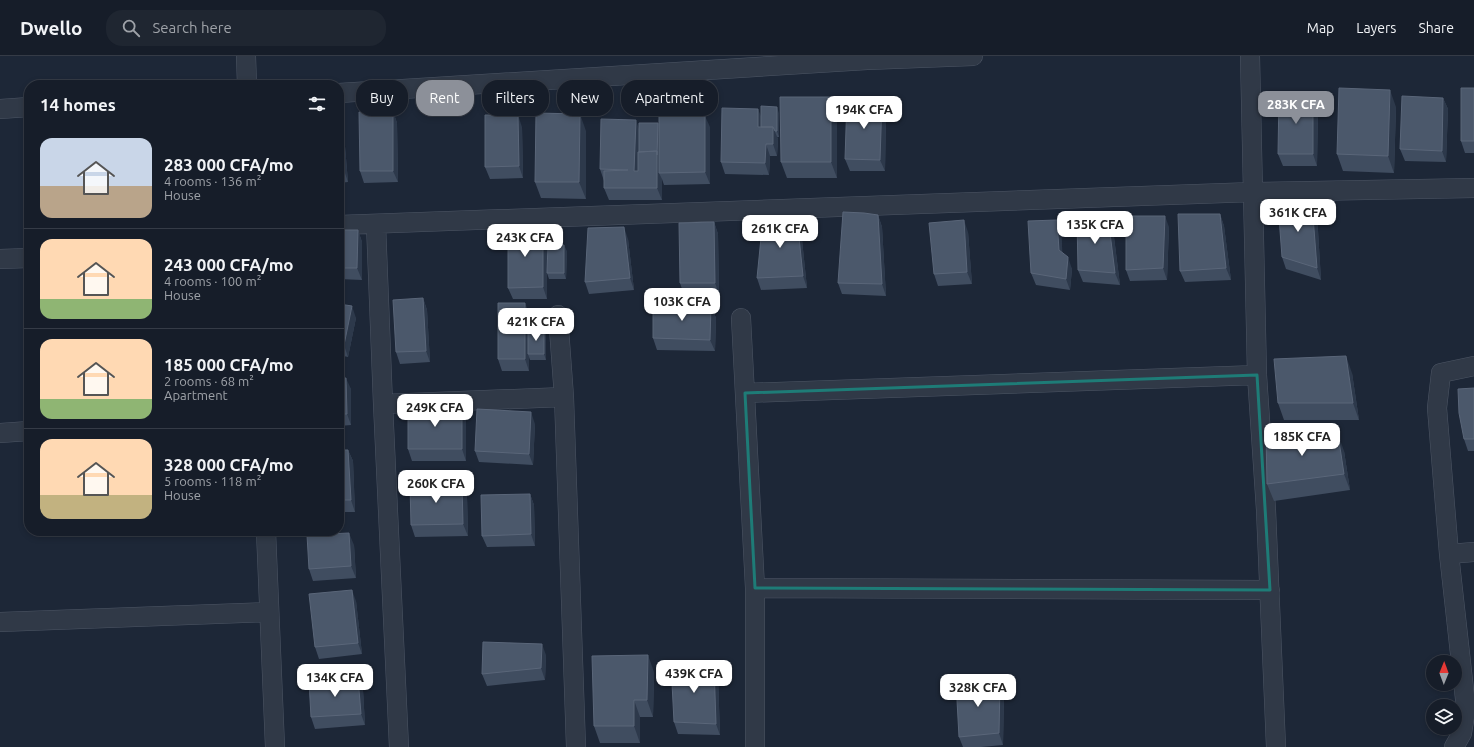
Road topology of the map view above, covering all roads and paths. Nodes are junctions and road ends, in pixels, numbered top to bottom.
1 (246, 56) edge
2 (973, 56) edge
3 (1250, 56) edge
4 (867, 58) edge
5 (247, 80) edge
6 (344, 93) edge
7 (24, 107) edge
8 (0, 108) edge
9 (1474, 188) edge
10 (1253, 192) junction
11 (344, 224) edge
12 (376, 224) junction
13 (24, 258) edge
14 (0, 259) edge
15 (558, 315) dead end
16 (741, 318) dead end
17 (1474, 366) edge
18 (1257, 375) junction
19 (745, 393) junction
20 (564, 397) junction
21 (382, 404) junction
22 (24, 431) edge
23 (0, 432) edge
24 (266, 536) edge
25 (1474, 552) edge
26 (1449, 554) junction
27 (755, 588) junction
28 (1270, 590) junction
29 (269, 612) junction
30 (0, 622) edge
31 (1470, 708) edge
32 (275, 747) edge
33 (399, 747) edge
34 (576, 747) edge
35 (755, 747) edge
36 (1276, 747) edge
37 (1454, 747) edge

1 - 5 street
2 - 4 street
3 - 10 street
4 - 6 street
7 - 8 street
9 - 10 street
10 - 12 street
10 - 18 street
11 - 12 street
12 - 21 street
13 - 14 street
15 - 20 street
16 - 19 street
17 - 26 street
18 - 19 street
18 - 28 street
19 - 27 street
20 - 21 street
20 - 34 street
21 - 33 street
22 - 23 street
24 - 29 street
25 - 26 street
26 - 31 street
27 - 28 street
27 - 35 street
28 - 36 street
29 - 30 street
29 - 32 street
31 - 37 street

